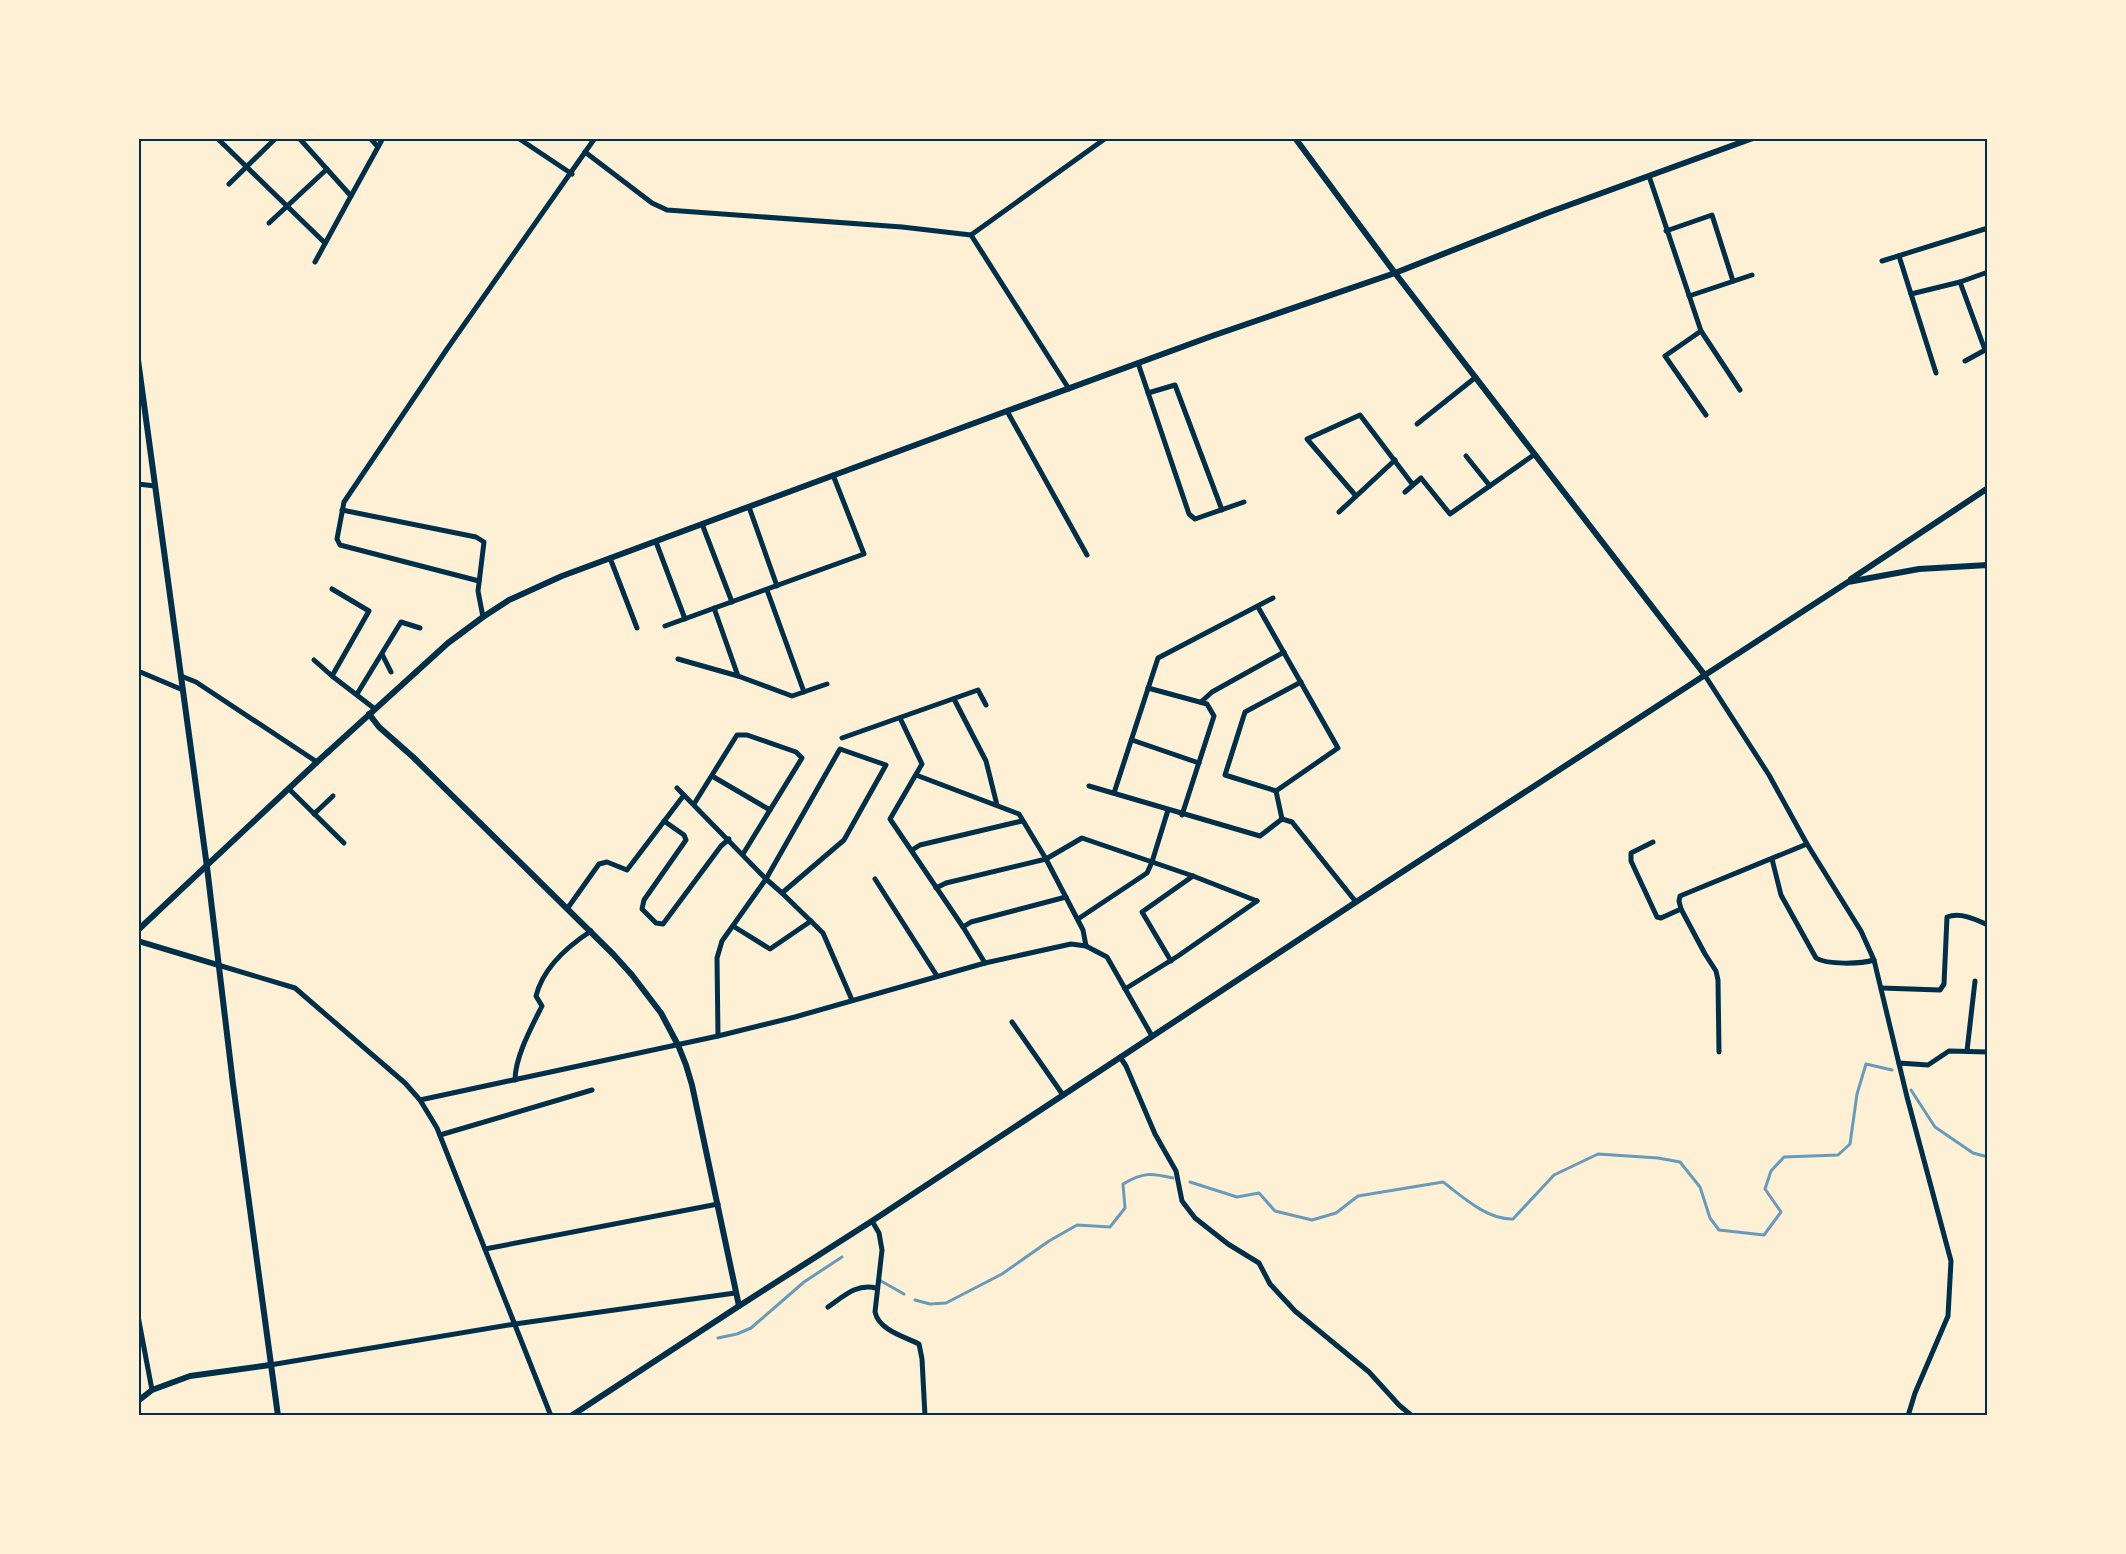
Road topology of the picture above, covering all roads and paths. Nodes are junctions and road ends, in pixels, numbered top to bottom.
1 (217, 138) edge
2 (276, 138) edge
3 (299, 138) edge
4 (370, 138) edge
5 (383, 138) edge
6 (518, 138) edge
7 (595, 138) edge
8 (1106, 138) edge
9 (1295, 138) edge
10 (1753, 138) edge
11 (378, 147) junction
12 (585, 152) junction
13 (247, 167) junction
14 (327, 169) junction
15 (572, 174) junction
16 (1649, 176) junction
17 (229, 184) dead end
18 (351, 196) junction
19 (286, 206) junction
20 (269, 223) dead end
21 (1988, 228) edge
22 (1666, 231) junction
23 (971, 235) junction
24 (325, 243) junction
25 (1899, 256) junction
26 (1882, 261) dead end
27 (315, 262) dead end
28 (1988, 272) edge
29 (1395, 273) junction
30 (1752, 275) dead end
31 (1733, 281) junction
32 (1960, 282) junction
33 (1911, 294) junction
34 (1689, 296) junction
35 (1701, 331) junction
36 (1987, 349) edge
37 (138, 360) edge
38 (1965, 361) dead end
39 (1138, 363) junction
40 (1936, 373) dead end
41 (1476, 377) junction
42 (1069, 389) junction
43 (1740, 390) dead end
44 (1148, 393) junction
45 (1007, 411) junction
46 (1706, 415) dead end
47 (1417, 424) dead end
48 (1535, 454) junction
49 (1466, 456) dead end
50 (1395, 460) junction
51 (833, 475) junction
52 (138, 484) edge
53 (1413, 485) junction
54 (155, 486) junction
55 (1490, 486) junction
56 (1988, 488) edge
57 (1405, 492) dead end
58 (1356, 496) junction
59 (1244, 502) dead end
60 (749, 507) junction
61 (342, 510) junction
62 (1222, 510) junction
63 (1339, 512) dead end
64 (702, 524) junction
65 (656, 542) junction
66 (1087, 555) dead end
67 (610, 558) junction
68 (1988, 565) edge
69 (479, 581) junction
70 (1848, 582) junction
71 (777, 586) junction
72 (332, 589) dead end
73 (766, 590) junction
74 (1273, 598) dead end
75 (732, 602) junction
76 (1258, 607) junction
77 (714, 608) junction
78 (483, 617) junction
79 (685, 619) junction
80 (665, 626) dead end
81 (420, 628) dead end
82 (637, 628) dead end
83 (1284, 652) junction
84 (382, 654) junction
85 (678, 659) dead end
86 (314, 660) dead end
87 (138, 671) edge
88 (391, 672) dead end
89 (1704, 674) junction
90 (181, 676) junction
91 (332, 676) junction
92 (738, 676) junction
93 (1301, 682) junction
94 (827, 684) dead end
95 (1149, 688) junction
96 (183, 690) junction
97 (804, 692) junction
98 (357, 694) junction
99 (954, 699) junction
100 (1201, 702) junction
101 (986, 705) dead end
102 (375, 709) junction
103 (369, 714) junction
104 (900, 718) junction
105 (842, 738) dead end
106 (1132, 741) junction
107 (317, 762) junction
108 (1199, 762) junction
109 (916, 775) junction
110 (712, 776) junction
111 (1089, 786) dead end
112 (677, 788) dead end
113 (289, 789) junction
114 (1276, 791) junction
115 (1114, 793) junction
116 (684, 795) junction
117 (333, 796) dead end
118 (694, 804) junction
119 (997, 805) junction
120 (770, 810) junction
121 (1168, 810) junction
122 (314, 814) junction
123 (1182, 814) junction
124 (1282, 819) junction
125 (664, 821) junction
126 (1022, 821) junction
127 (729, 839) junction
128 (1653, 842) dead end
129 (344, 843) dead end
130 (1807, 844) junction
131 (912, 850) junction
132 (743, 854) junction
133 (1046, 859) junction
134 (1772, 859) junction
135 (1152, 862) junction
136 (207, 867) junction
137 (1193, 876) junction
138 (765, 879) junction
139 (874, 879) dead end
140 (936, 888) junction
141 (782, 893) junction
142 (1066, 897) junction
143 (1356, 902) junction
144 (567, 909) junction
145 (1681, 909) junction
146 (1078, 919) junction
147 (811, 921) junction
148 (1988, 924) edge
149 (733, 926) junction
150 (963, 927) junction
151 (138, 930) edge
152 (591, 932) junction
153 (138, 941) edge
154 (1086, 946) junction
155 (1874, 960) junction
156 (1171, 961) junction
157 (985, 963) junction
158 (218, 965) junction
159 (937, 976) junction
160 (1975, 981) dead end
161 (1881, 988) junction
162 (1125, 989) junction
163 (852, 1000) junction
164 (1012, 1022) dead end
165 (718, 1036) junction
166 (1152, 1036) junction
167 (678, 1045) junction
168 (1967, 1051) junction
169 (1719, 1052) dead end
170 (1988, 1052) edge
171 (1120, 1057) junction
172 (1899, 1063) junction
173 (515, 1080) junction
174 (592, 1090) dead end
175 (1063, 1095) junction
176 (420, 1100) junction
177 (440, 1135) junction
178 (718, 1204) junction
179 (872, 1221) junction
180 (484, 1249) junction
181 (876, 1288) junction
182 (735, 1293) junction
183 (738, 1306) junction
184 (828, 1307) dead end
185 (138, 1316) edge
186 (515, 1324) junction
187 (270, 1365) junction
188 (152, 1390) junction
189 (138, 1401) edge
190 (278, 1416) edge
191 (551, 1416) edge
192 (571, 1416) edge
193 (925, 1416) edge
194 (1412, 1416) edge
195 (1908, 1416) edge

1 - 13 street
2 - 13 street
3 - 14 street
4 - 11 street
5 - 11 street
6 - 15 street
7 - 12 street
8 - 23 street
9 - 29 street
10 - 16 street
11 - 18 street
12 - 15 street
12 - 23 street
13 - 17 street
13 - 19 street
14 - 18 street
14 - 19 street
15 - 61 street
16 - 22 street
16 - 29 street
18 - 24 street
19 - 20 street
19 - 24 street
21 - 25 street
22 - 31 street
22 - 34 street
23 - 42 street
24 - 27 street
25 - 26 street
25 - 33 street
28 - 32 street
29 - 39 street
29 - 41 street
30 - 31 street
31 - 34 street
32 - 33 street
32 - 36 street
33 - 40 street
34 - 35 street
35 - 43 street
35 - 46 street
36 - 38 street
37 - 54 street
39 - 42 street
39 - 44 street
41 - 47 street
41 - 48 street
42 - 45 street
44 - 62 street
44 - 62 street
45 - 51 street
45 - 66 street
48 - 55 street
48 - 89 street
49 - 55 street
50 - 53 street
50 - 58 street
50 - 58 street
51 - 60 street
51 - 71 street
52 - 54 street
53 - 55 street
53 - 57 street
54 - 90 street
56 - 70 street
58 - 63 street
59 - 62 street
60 - 64 street
60 - 71 street
61 - 69 street
61 - 69 street
64 - 65 street
64 - 75 street
65 - 67 street
65 - 79 street
67 - 78 street
67 - 82 street
68 - 70 street
69 - 78 street
70 - 89 street
71 - 73 street
72 - 91 street
73 - 75 street
73 - 97 street
74 - 76 street
75 - 77 street
76 - 83 street
76 - 95 street
77 - 79 street
77 - 92 street
78 - 102 street
79 - 80 street
81 - 84 street
83 - 93 street
83 - 100 street
84 - 88 street
84 - 98 street
85 - 92 street
86 - 91 street
87 - 96 street
89 - 130 street
89 - 143 street
90 - 96 street
90 - 107 street
91 - 98 street
92 - 97 street
93 - 114 street
93 - 114 street
94 - 97 street
95 - 100 street
95 - 106 street
96 - 136 street
98 - 102 street
99 - 101 street
99 - 104 street
99 - 119 street
100 - 108 street
102 - 103 street
103 - 107 street
103 - 144 street
104 - 105 street
104 - 109 street
106 - 108 street
106 - 115 street
107 - 113 street
108 - 123 street
109 - 119 street
109 - 131 street
110 - 118 street
110 - 120 street
110 - 120 street
111 - 115 street
112 - 116 street
113 - 122 street
113 - 136 street
114 - 124 street
115 - 121 street
116 - 118 street
116 - 125 street
117 - 122 street
118 - 127 street
119 - 126 street
120 - 132 street
121 - 123 street
121 - 135 street
122 - 129 street
123 - 124 street
124 - 143 street
125 - 127 street
125 - 144 street
126 - 131 street
126 - 133 street
127 - 132 street
128 - 145 street
130 - 134 street
130 - 155 street
131 - 140 street
132 - 138 street
133 - 135 street
133 - 140 street
133 - 142 street
134 - 145 street
134 - 155 street
135 - 137 street
135 - 146 street
136 - 151 street
136 - 158 street
137 - 156 street
137 - 156 street
138 - 141 street
138 - 141 street
138 - 149 street
139 - 159 street
140 - 150 street
141 - 147 street
142 - 146 street
142 - 150 street
143 - 166 street
144 - 152 street
145 - 169 street
146 - 154 street
147 - 149 street
147 - 163 street
148 - 161 street
149 - 165 street
150 - 157 street
152 - 167 street
152 - 173 street
153 - 158 street
154 - 157 street
154 - 162 street
155 - 161 street
156 - 162 street
157 - 159 street
158 - 176 street
158 - 187 street
159 - 163 street
160 - 168 street
161 - 172 street
162 - 166 street
163 - 165 street
164 - 175 street
165 - 167 street
166 - 171 street
167 - 173 street
167 - 178 street
168 - 170 street
168 - 172 street
171 - 175 street
171 - 194 street
172 - 195 street
173 - 176 street
174 - 177 street
175 - 179 street
176 - 177 street
177 - 180 street
178 - 180 street
178 - 182 street
179 - 181 street
179 - 183 street
180 - 186 street
181 - 184 street
181 - 193 street
182 - 183 street
182 - 186 street
183 - 192 street
185 - 188 street
186 - 187 street
186 - 191 street
187 - 188 street
187 - 190 street
188 - 189 street

